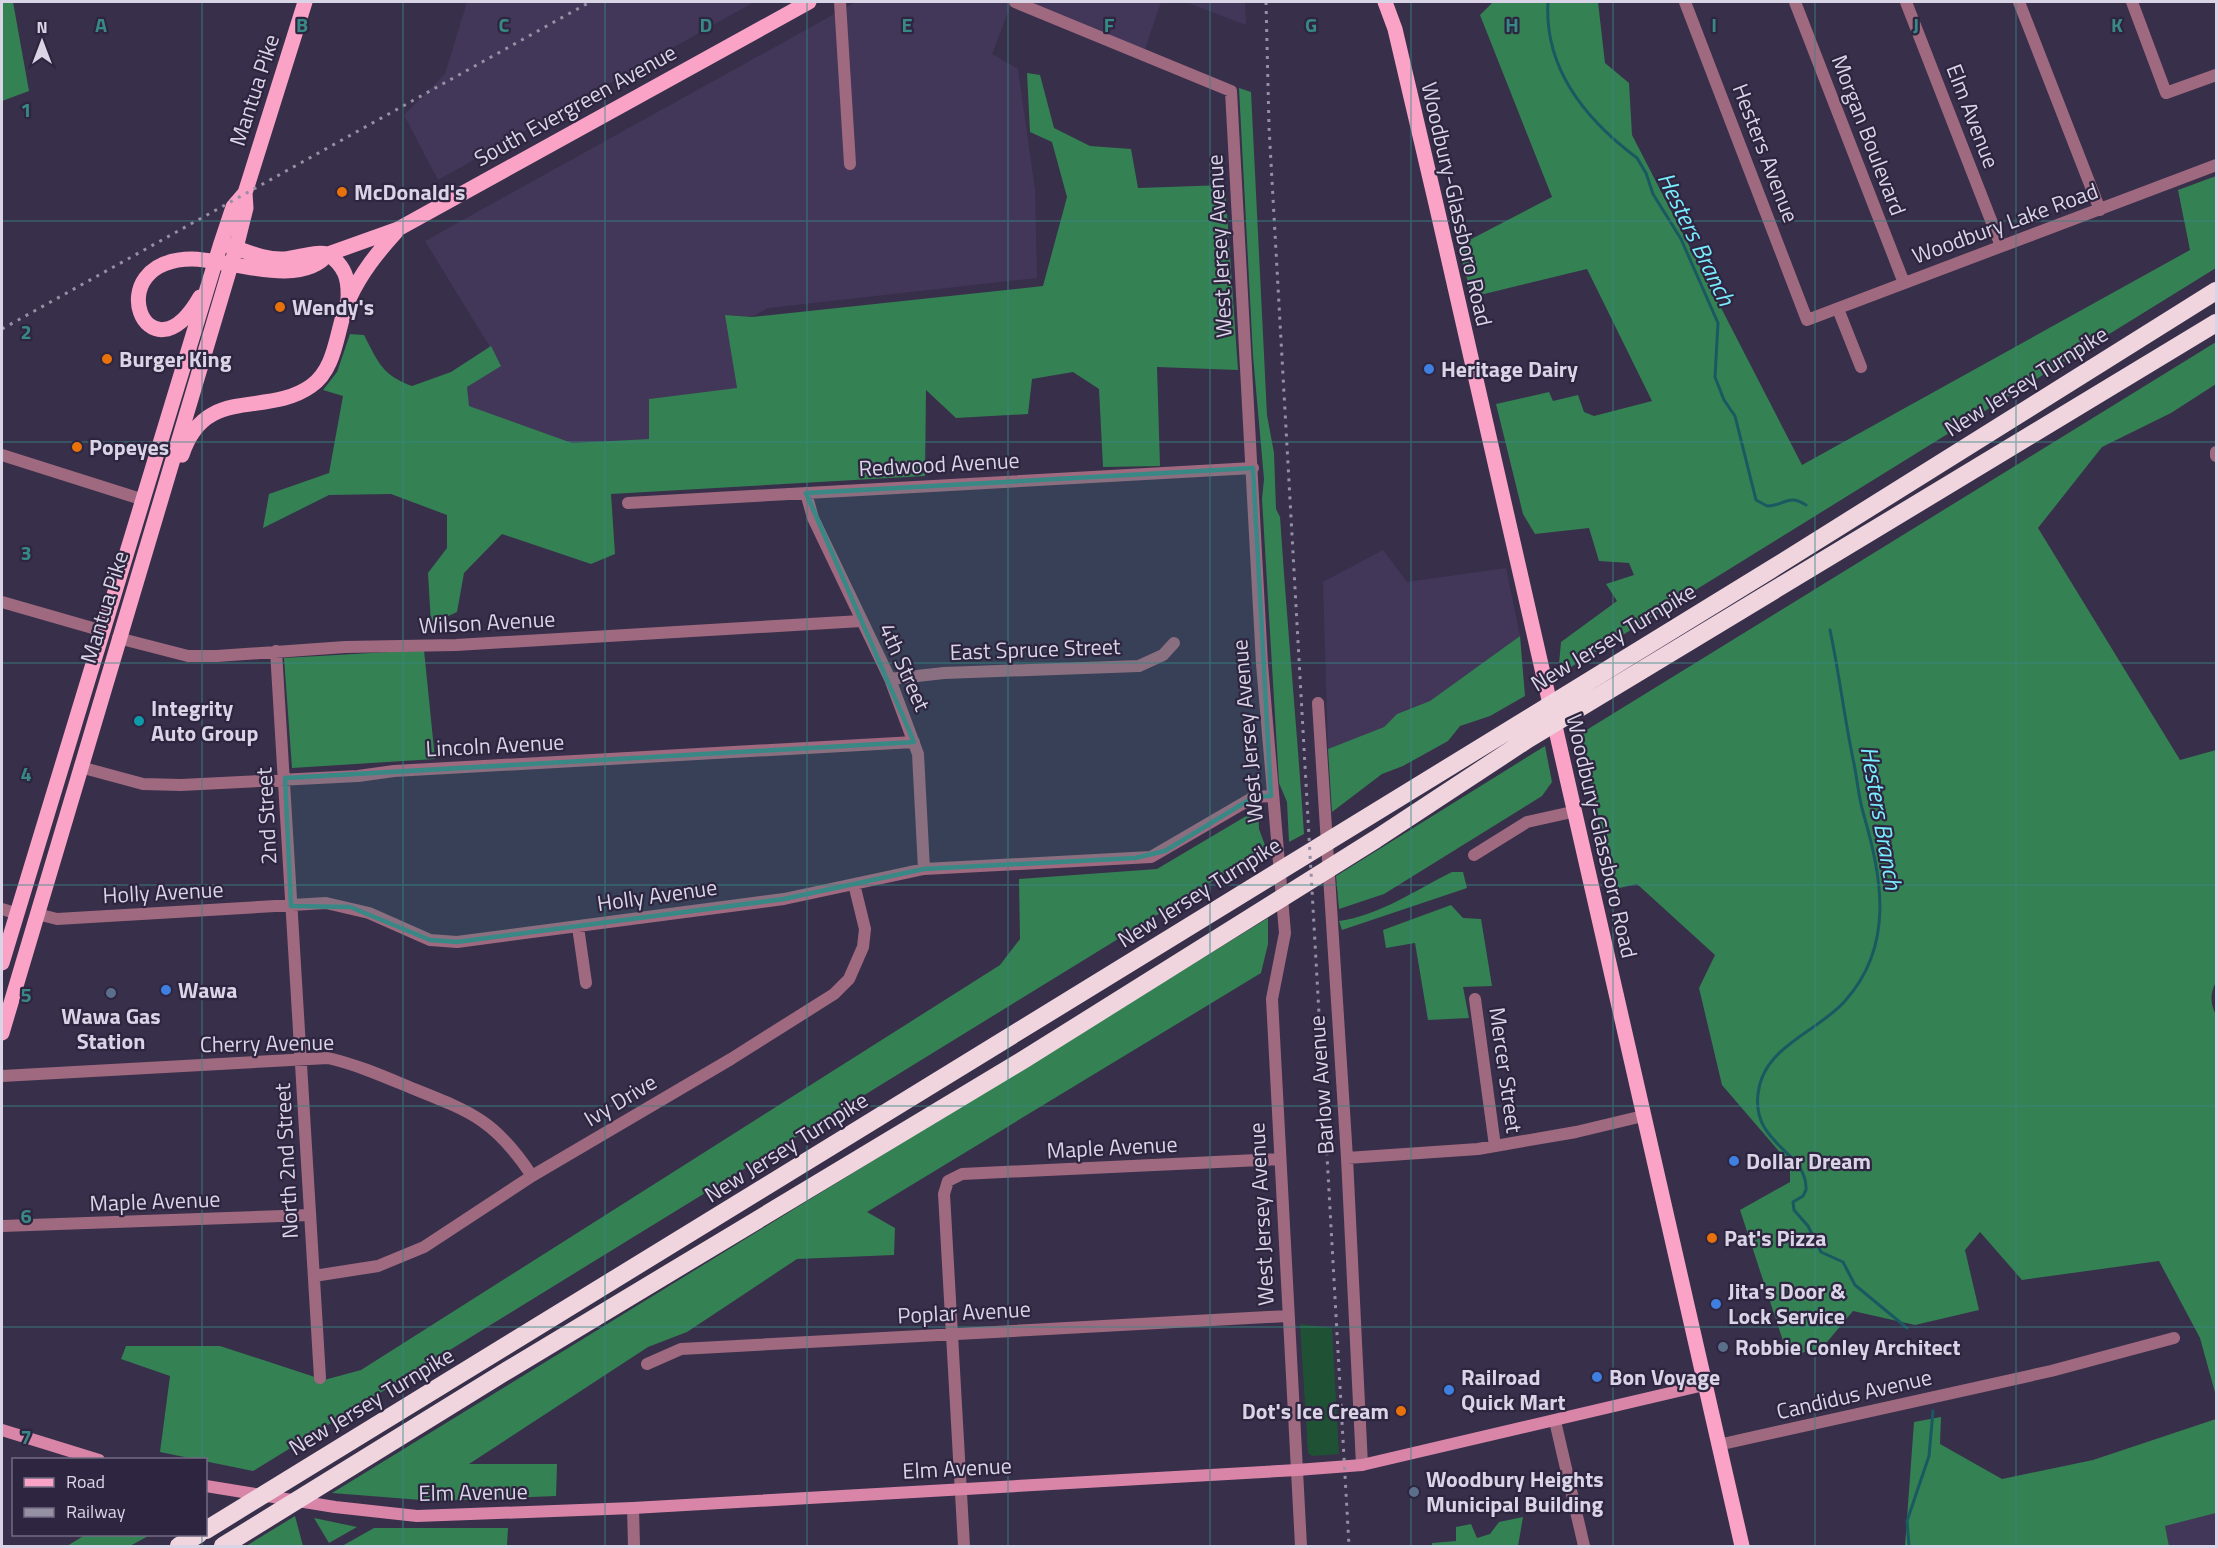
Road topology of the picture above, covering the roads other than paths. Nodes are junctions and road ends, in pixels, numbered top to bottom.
1 (305, 2) edge
2 (809, 2) edge
3 (840, 2) edge
4 (1016, 2) edge
5 (1385, 2) edge
6 (1398, 2) edge
7 (1685, 2) edge
8 (1795, 2) edge
9 (1906, 2) edge
10 (2019, 2) edge
11 (2132, 2) edge
12 (1395, 29) junction
13 (2217, 75) edge
14 (850, 164) dead end
15 (2217, 165) edge
16 (2100, 210) junction
17 (398, 229) junction
18 (229, 245) junction
19 (2001, 246) junction
20 (328, 255) junction
21 (219, 268) junction
22 (1904, 283) junction
23 (2217, 291) edge
24 (348, 302) junction
25 (1838, 309) junction
26 (1807, 320) joint
27 (2217, 323) edge
28 (1861, 367) dead end
29 (2, 455) edge
30 (1253, 468) junction
31 (806, 493) junction
32 (144, 500) junction
33 (628, 503) dead end
34 (144, 552) junction
35 (2, 602) edge
36 (861, 621) junction
37 (103, 631) junction
38 (118, 638) junction
39 (1174, 643) dead end
40 (276, 651) junction
41 (890, 679) junction
42 (1318, 703) dead end
43 (914, 742) junction
44 (80, 767) junction
45 (285, 778) junction
46 (1271, 796) junction
47 (1572, 812) junction
48 (1474, 855) dead end
49 (924, 869) junction
50 (854, 884) junction
51 (291, 906) junction
52 (8, 911) edge
53 (37, 914) junction
54 (578, 927) junction
55 (2, 963) edge
56 (586, 983) dead end
57 (1475, 999) dead end
58 (2, 1033) edge
59 (302, 1059) junction
60 (2, 1076) edge
61 (1642, 1116) junction
62 (1495, 1146) junction
63 (1347, 1158) junction
64 (1280, 1159) junction
65 (532, 1176) junction
66 (310, 1215) junction
67 (2, 1226) edge
68 (314, 1276) junction
69 (1287, 1316) junction
70 (952, 1334) junction
71 (2174, 1338) dead end
72 (647, 1365) dead end
73 (320, 1378) dead end
74 (1704, 1385) junction
75 (1555, 1421) junction
76 (2, 1430) edge
77 (1718, 1445) junction
78 (93, 1458) edge
79 (1362, 1465) junction
80 (1297, 1470) junction
81 (211, 1487) edge
82 (961, 1488) junction
83 (633, 1508) junction
84 (207, 1529) edge
85 (196, 1536) edge
86 (179, 1546) edge
87 (223, 1546) edge
88 (634, 1546) edge
89 (964, 1546) edge
90 (1301, 1546) edge
91 (1584, 1546) edge
92 (1742, 1546) edge

1 - 18 main road, Mantua Pike
2 - 17 main road, South Evergreen Avenue
3 - 14 street
4 - 30 street, West Jersey Avenue
5 - 12 main road, Woodbury-Glassboro Road
6 - 12 main road, Woodbury-Glassboro Road
7 - 26 street, Hesters Avenue
8 - 22 street, Morgan Boulevard
9 - 19 street, Elm Avenue
10 - 16 street
11 - 13 street
12 - 47 main road, Woodbury-Glassboro Road
15 - 16 street, Woodbury Lake Road
16 - 19 street, Woodbury Lake Road
17 - 20 main road, South Evergreen Avenue
17 - 24 main road
18 - 20 main road, South Evergreen Avenue
18 - 21 main road, Mantua Pike
19 - 22 street, Woodbury Lake Road
20 - 21 main road, South Evergreen Avenue
20 - 24 main road
21 - 21 main road, South Evergreen Avenue
21 - 32 main road, Mantua Pike
21 - 34 main road, Mantua Pike
22 - 25 street, Woodbury Lake Road
23 - 84 highway, New Jersey Turnpike
24 - 34 main road
25 - 26 street, Woodbury Lake Road
25 - 28 street
27 - 87 highway, New Jersey Turnpike
29 - 32 street
30 - 31 street, Redwood Avenue
30 - 46 street, West Jersey Avenue
31 - 33 street, Redwood Avenue
31 - 36 street, 4th Street
32 - 37 main road, Mantua Pike
34 - 38 main road, Mantua Pike
35 - 37 street
36 - 40 street, Wilson Avenue
36 - 41 street, 4th Street
37 - 52 main road, Mantua Pike
38 - 40 street, Wilson Avenue
38 - 44 main road, Mantua Pike
39 - 41 street, East Spruce Street
40 - 45 street, 2nd Street
41 - 43 street, 4th Street
42 - 63 street, Barlow Avenue
43 - 45 street, Lincoln Avenue
43 - 49 street, 4th Street
44 - 45 street, Lincoln Avenue
44 - 53 main road, Mantua Pike
45 - 51 street, 2nd Street
46 - 49 street, Holly Avenue
46 - 64 street, West Jersey Avenue
47 - 48 street
47 - 61 main road, Woodbury-Glassboro Road
49 - 50 street, Holly Avenue
50 - 54 street, Holly Avenue
50 - 65 street, Ivy Drive
51 - 53 street, Holly Avenue
51 - 54 street, Holly Avenue
51 - 59 street, North 2nd Street
52 - 55 main road, Mantua Pike
53 - 58 main road, Mantua Pike
54 - 56 street
57 - 62 street, Mercer Street
59 - 60 street, Cherry Avenue
59 - 65 street, Cherry Avenue
59 - 66 street, North 2nd Street
61 - 62 street
61 - 74 main road, Woodbury-Glassboro Road
62 - 63 street
63 - 79 street, Barlow Avenue
64 - 69 street, West Jersey Avenue
64 - 70 street, Maple Avenue
65 - 68 street, Ivy Drive
66 - 67 street, Maple Avenue
66 - 68 street, North 2nd Street
68 - 73 street, North 2nd Street
69 - 70 street, Poplar Avenue
69 - 80 street, West Jersey Avenue
70 - 72 street, Poplar Avenue
70 - 82 street
71 - 77 street, Candidus Avenue
74 - 75 main road, Elm Avenue
74 - 77 main road, Woodbury-Glassboro Road
75 - 79 main road, Elm Avenue
75 - 91 street
76 - 78 main road
77 - 92 main road, Woodbury-Glassboro Road
79 - 80 main road, Elm Avenue
80 - 82 main road, Elm Avenue
80 - 90 street, West Jersey Avenue
81 - 83 main road, Elm Avenue
82 - 83 main road, Elm Avenue
82 - 89 street
83 - 88 street
85 - 86 highway

